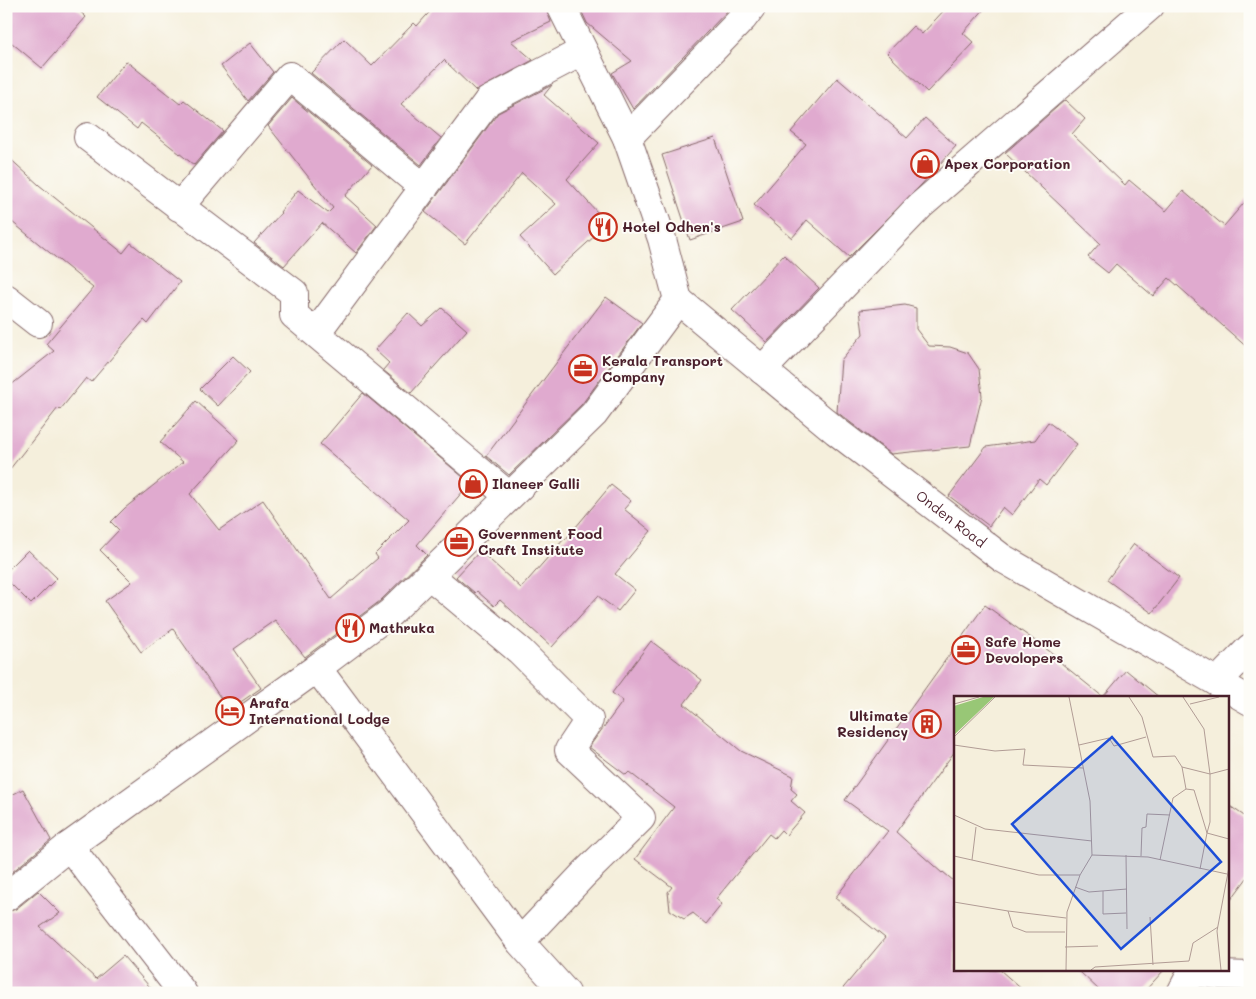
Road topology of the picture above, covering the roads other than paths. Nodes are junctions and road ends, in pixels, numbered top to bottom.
1 (561, 6) edge
2 (752, 6) edge
3 (1150, 6) edge
4 (583, 51) junction
5 (88, 137) dead end
6 (627, 138) junction
7 (424, 188) junction
8 (180, 207) junction
9 (6, 298) edge
10 (678, 300) junction
11 (38, 323) dead end
12 (316, 333) junction
13 (762, 370) junction
14 (510, 496) junction
15 (429, 575) junction
16 (1250, 648) edge
17 (318, 668) junction
18 (1217, 682) junction
19 (1250, 701) edge
20 (69, 846) junction
21 (6, 897) edge
22 (520, 942) junction
23 (1250, 976) edge
24 (183, 993) edge
25 (566, 993) edge
26 (1181, 993) edge

1 - 4 street
2 - 6 street
3 - 13 street
4 - 6 street
4 - 7 street
5 - 8 street
6 - 10 street
7 - 8 street
7 - 12 street
8 - 12 street
9 - 11 street
10 - 13 street, Onden Road
10 - 14 street
12 - 14 street
13 - 18 street, Onden Road
14 - 15 street
15 - 17 street
15 - 22 street
16 - 18 street
17 - 20 street
17 - 22 street
18 - 19 street, Onden Road
20 - 21 street
20 - 24 street
22 - 25 street
23 - 26 street

